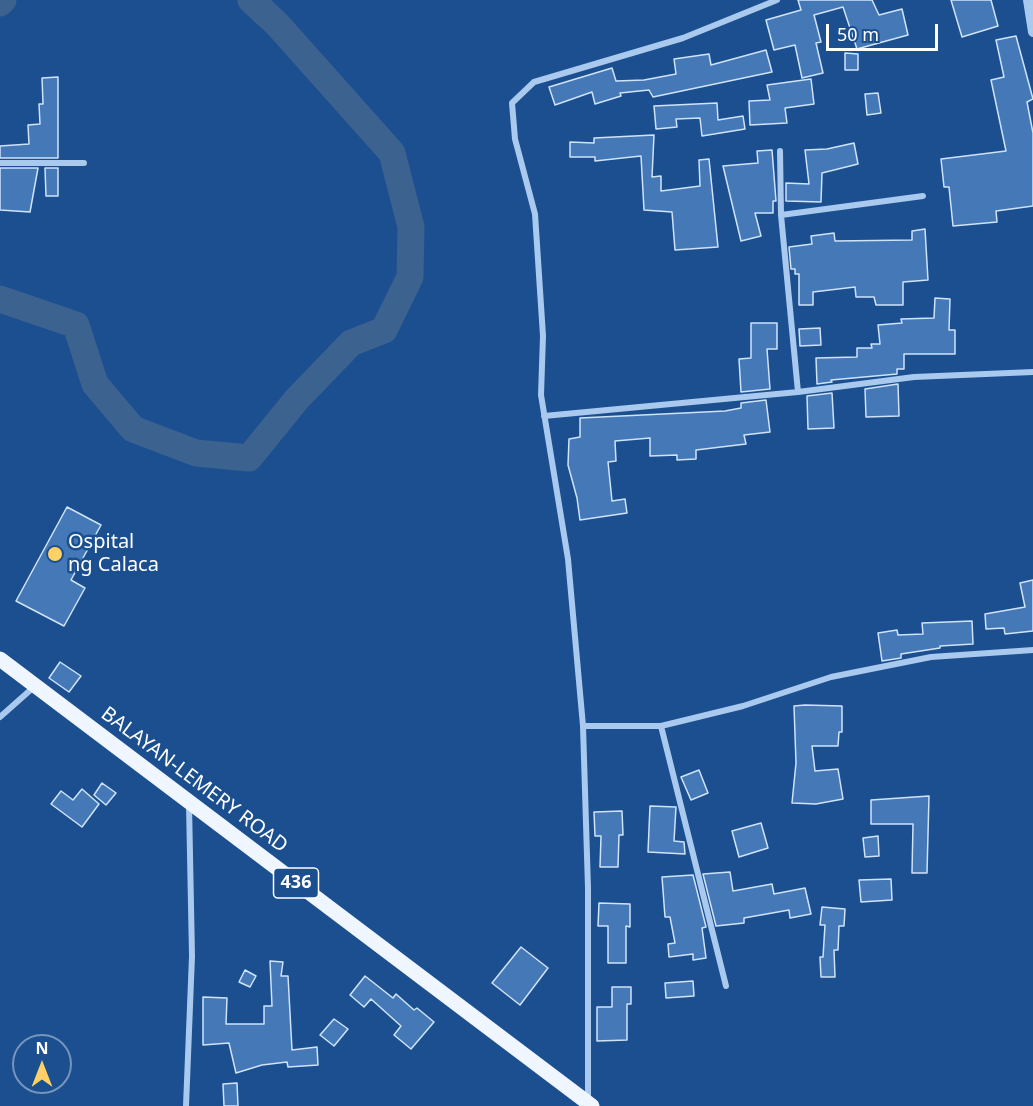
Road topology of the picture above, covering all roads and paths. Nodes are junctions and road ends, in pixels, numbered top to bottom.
1 (777, 0) edge
2 (1028, 0) edge
3 (1033, 32) edge
4 (780, 151) dead end
5 (0, 163) edge
6 (84, 163) dead end
7 (922, 196) dead end
8 (781, 215) junction
9 (1033, 372) edge
10 (798, 392) junction
11 (544, 416) junction
12 (1033, 650) edge
13 (0, 659) edge
14 (36, 686) junction
15 (0, 717) edge
16 (583, 726) junction
17 (662, 726) junction
18 (189, 803) junction
19 (726, 986) dead end
20 (590, 1104) edge
21 (186, 1106) edge

1 - 11 street
2 - 3 street
4 - 8 street
5 - 6 street
7 - 8 street
8 - 10 street
9 - 10 street
10 - 11 street
11 - 16 street
12 - 17 street
13 - 14 main road, BALAYAN-LEMERY ROAD / 436
14 - 15 street
14 - 18 main road, BALAYAN-LEMERY ROAD / 436
16 - 17 street
16 - 20 street
17 - 19 street
18 - 20 main road, BALAYAN-LEMERY ROAD / 436
18 - 21 street

